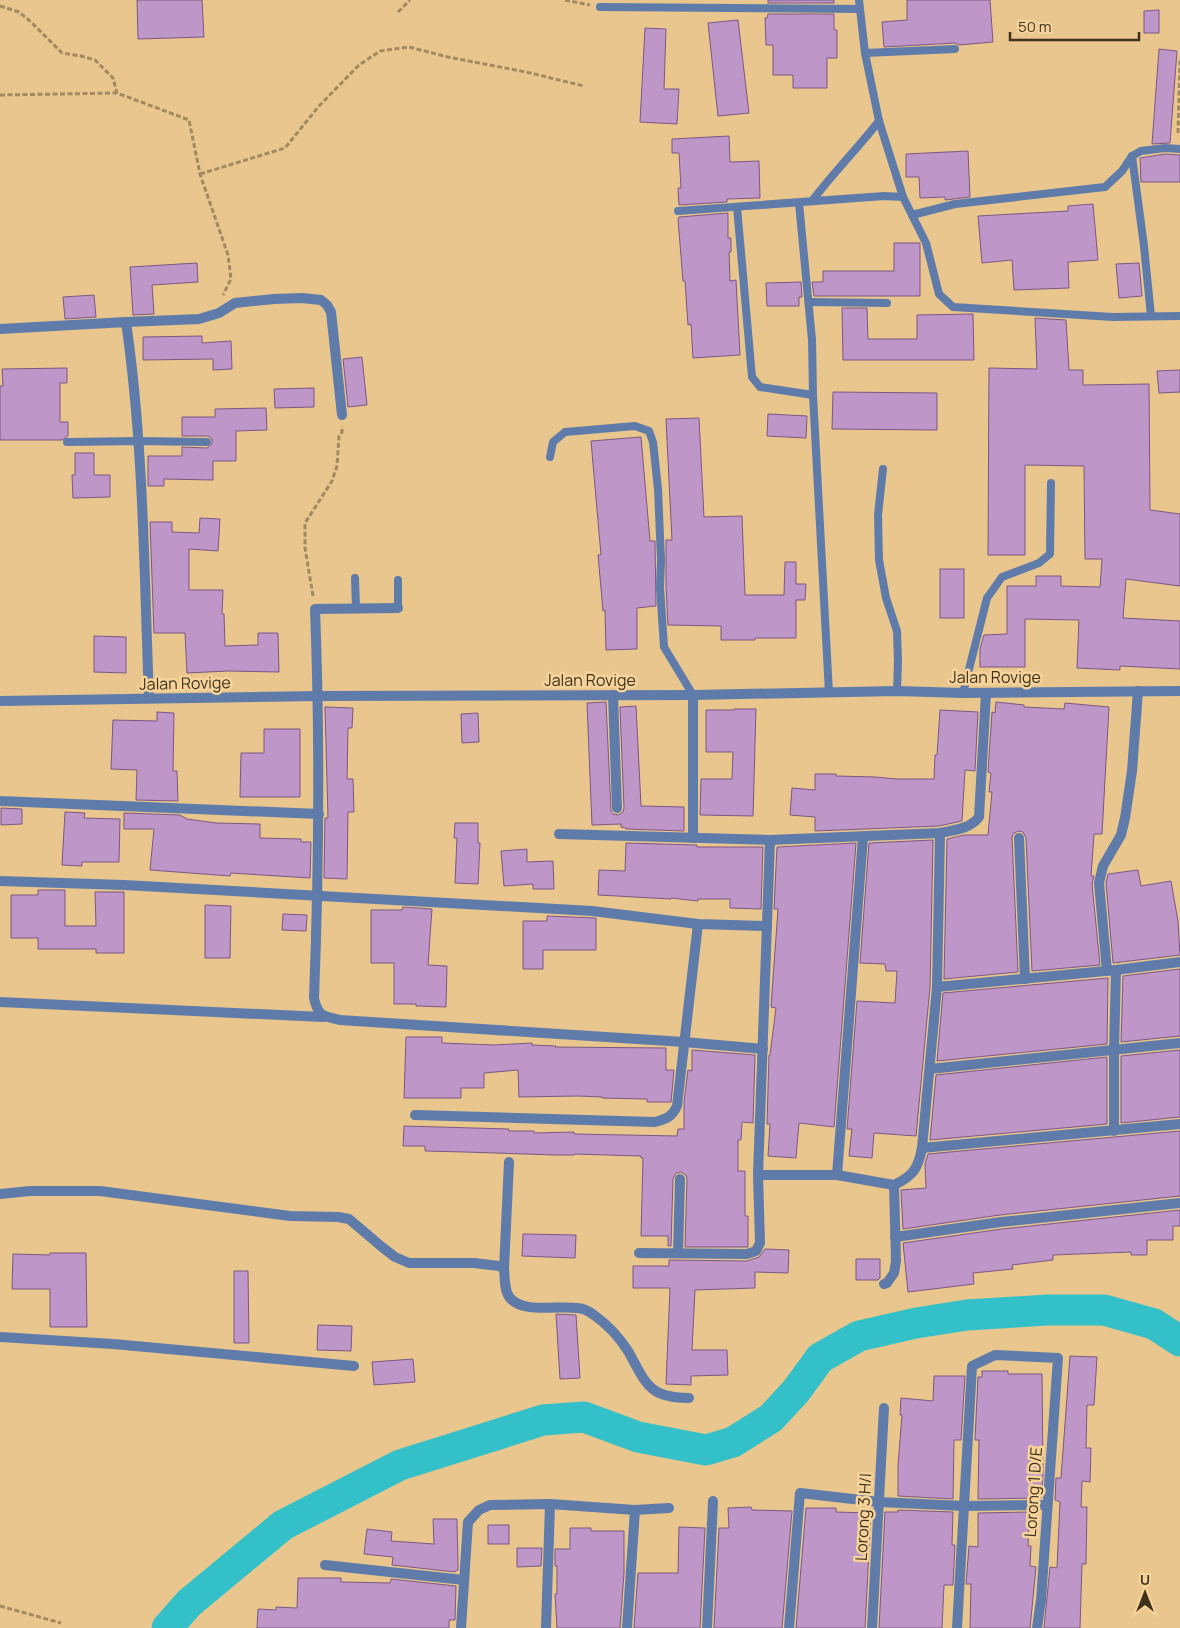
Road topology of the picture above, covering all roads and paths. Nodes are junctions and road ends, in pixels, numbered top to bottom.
1 (410, 0) edge
2 (565, 0) edge
3 (859, 0) edge
4 (0, 6) edge
5 (600, 7) joint
6 (860, 9) junction
7 (398, 12) dead end
8 (955, 49) dead end
9 (865, 52) junction
10 (1180, 60) edge
11 (584, 86) dead end
12 (118, 93) junction
13 (0, 95) edge
14 (879, 121) junction
15 (1178, 132) dead end
16 (1180, 149) edge
17 (1132, 156) junction
18 (200, 174) junction
19 (903, 197) junction
20 (812, 201) junction
21 (799, 203) junction
22 (737, 207) junction
23 (678, 211) dead end
24 (912, 215) junction
25 (809, 302) junction
26 (887, 303) dead end
27 (220, 313) junction
28 (1151, 316) junction
29 (1180, 316) edge
30 (126, 322) junction
31 (0, 329) edge
32 (813, 395) junction
33 (342, 415) joint
34 (138, 441) junction
35 (67, 442) dead end
36 (207, 442) dead end
37 (550, 457) dead end
38 (883, 470) dead end
39 (1051, 483) dead end
40 (355, 578) dead end
41 (398, 580) dead end
42 (356, 608) junction
43 (398, 608) joint
44 (316, 609) junction
45 (897, 691) junction
46 (1138, 691) junction
47 (1180, 691) edge
48 (828, 692) junction
49 (986, 692) junction
50 (963, 693) junction
51 (613, 695) junction
52 (693, 695) junction
53 (318, 696) junction
54 (149, 698) junction
55 (0, 701) edge
56 (0, 801) edge
57 (617, 808) dead end
58 (319, 814) junction
59 (940, 833) junction
60 (559, 834) dead end
61 (863, 837) junction
62 (693, 838) junction
63 (1019, 838) dead end
64 (770, 840) junction
65 (0, 881) edge
66 (317, 896) junction
67 (698, 924) junction
68 (767, 926) junction
69 (1180, 962) edge
70 (1112, 970) junction
71 (1025, 978) junction
72 (936, 986) junction
73 (0, 1002) edge
74 (324, 1017) junction
75 (684, 1042) junction
76 (1180, 1044) edge
77 (763, 1049) junction
78 (1114, 1050) junction
79 (930, 1069) junction
80 (415, 1115) dead end
81 (1180, 1124) edge
82 (1114, 1130) junction
83 (922, 1148) junction
84 (509, 1162) dead end
85 (758, 1176) junction
86 (837, 1176) junction
87 (680, 1179) dead end
88 (894, 1185) junction
89 (0, 1194) edge
90 (1180, 1202) edge
91 (895, 1237) junction
92 (678, 1252) junction
93 (639, 1253) dead end
94 (504, 1269) junction
95 (884, 1284) dead end
96 (0, 1337) edge
97 (354, 1366) dead end
98 (689, 1398) dead end
99 (884, 1408) dead end
100 (713, 1501) dead end
101 (879, 1502) junction
102 (550, 1504) junction
103 (1047, 1505) junction
104 (964, 1506) junction
105 (669, 1508) dead end
106 (635, 1510) junction
107 (325, 1565) dead end
108 (464, 1580) junction
109 (0, 1606) edge
110 (61, 1623) dead end
111 (462, 1628) edge
112 (546, 1628) edge
113 (627, 1628) edge
114 (707, 1628) edge
115 (789, 1628) edge
116 (872, 1628) edge
117 (956, 1628) edge
118 (1037, 1628) edge

1 - 7 path
2 - 5 path
3 - 6 lane
4 - 12 path
5 - 6 lane
6 - 9 lane
8 - 9 lane
9 - 14 lane
10 - 15 path
11 - 18 path
12 - 13 path
12 - 18 path
14 - 19 lane
14 - 20 lane
16 - 17 lane
17 - 24 lane
17 - 28 lane
18 - 27 path
19 - 20 lane
19 - 24 lane
20 - 21 lane
21 - 22 lane
21 - 25 lane
22 - 23 lane
22 - 32 lane
24 - 28 lane
25 - 26 lane
25 - 32 lane
27 - 30 street
27 - 33 street
28 - 29 lane
30 - 31 street
30 - 34 street
32 - 48 lane
33 - 44 path
34 - 35 lane
34 - 36 lane
34 - 54 street
37 - 52 lane
38 - 45 lane
39 - 50 lane
40 - 42 lane
41 - 43 lane
42 - 43 street
42 - 44 street
44 - 53 street
45 - 48 street, Jalan Rovige
45 - 50 street, Jalan Rovige
46 - 47 street, Jalan Rovige
46 - 49 street, Jalan Rovige
46 - 70 street
48 - 52 street, Jalan Rovige
49 - 50 street, Jalan Rovige
49 - 59 street
51 - 52 street, Jalan Rovige
51 - 53 street, Jalan Rovige
51 - 57 street
52 - 62 street
53 - 54 street, Jalan Rovige
53 - 58 street
54 - 55 street, Jalan Rovige
56 - 58 street
58 - 66 street
59 - 61 street
59 - 72 street
60 - 62 street
61 - 64 street
61 - 86 street
62 - 64 street
63 - 71 street
64 - 68 street
65 - 66 street
66 - 67 street
66 - 74 street
67 - 68 street
67 - 75 street
68 - 77 street
69 - 70 street
70 - 71 street
70 - 78 street
71 - 72 street
72 - 79 street
73 - 74 street
74 - 75 street
75 - 77 street
75 - 80 street
76 - 78 street
77 - 85 street
78 - 79 street
78 - 82 street
79 - 83 street
81 - 82 street
82 - 83 street
83 - 88 street
84 - 94 street
85 - 86 street
85 - 92 street
86 - 88 street
87 - 92 street
88 - 91 street
89 - 94 street
90 - 91 street
91 - 95 street
92 - 93 street
94 - 98 street
96 - 97 street
99 - 101 street, Lorong 3 H/I
100 - 114 street
101 - 104 street
101 - 115 street
101 - 116 street, Lorong 3 H/I
102 - 106 street
102 - 108 street
102 - 112 street
103 - 104 street
103 - 104 street, Lorong 1 D/E
103 - 118 street, Lorong 1 D/E
104 - 117 street
105 - 106 street
106 - 113 street
107 - 108 street
108 - 111 street
109 - 110 path

